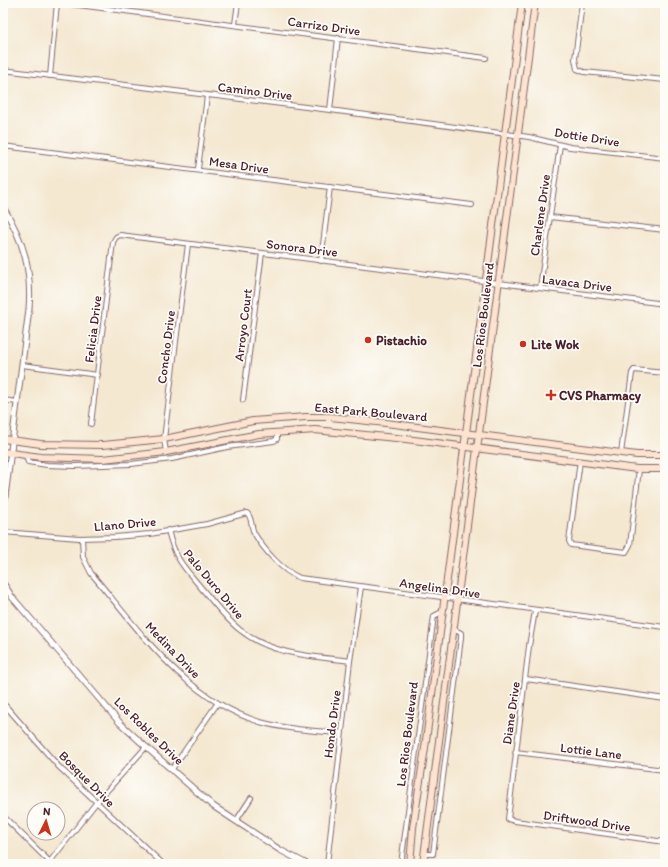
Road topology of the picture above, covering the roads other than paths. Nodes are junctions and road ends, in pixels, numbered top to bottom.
1 (57, 3) edge
2 (64, 3) edge
3 (238, 3) edge
4 (522, 3) edge
5 (535, 3) edge
6 (582, 3) edge
7 (658, 3) edge
8 (665, 5) edge
9 (235, 24) junction
10 (338, 38) junction
11 (486, 58) dead end
12 (3, 70) edge
13 (50, 76) junction
14 (665, 80) edge
15 (207, 96) junction
16 (330, 110) junction
17 (505, 134) junction
18 (518, 136) junction
19 (560, 145) junction
20 (3, 146) edge
21 (665, 158) edge
22 (198, 169) junction
23 (330, 187) junction
24 (472, 205) dead end
25 (3, 207) edge
26 (550, 217) junction
27 (665, 230) edge
28 (116, 237) joint
29 (188, 244) junction
30 (262, 254) junction
31 (321, 261) junction
32 (486, 282) junction
33 (499, 283) junction
34 (540, 288) junction
35 (665, 304) edge
36 (477, 345) junction
37 (490, 346) junction
38 (22, 365) junction
39 (665, 373) edge
40 (98, 375) junction
41 (3, 400) edge
42 (244, 400) dead end
43 (17, 402) junction
44 (331, 418) junction
45 (91, 424) dead end
46 (331, 431) junction
47 (277, 432) junction
48 (465, 433) junction
49 (479, 435) junction
50 (3, 439) edge
51 (164, 439) junction
52 (12, 440) junction
53 (464, 446) junction
54 (477, 448) junction
55 (582, 449) junction
56 (3, 452) edge
57 (166, 452) junction
58 (11, 453) junction
59 (621, 453) junction
60 (665, 455) edge
61 (26, 456) junction
62 (580, 461) junction
63 (639, 469) junction
64 (665, 470) edge
65 (3, 513) edge
66 (247, 513) joint
67 (168, 530) junction
68 (453, 530) junction
69 (3, 532) edge
70 (466, 534) junction
71 (82, 538) junction
72 (3, 583) edge
73 (361, 587) junction
74 (444, 598) junction
75 (457, 600) junction
76 (536, 611) junction
77 (442, 612) junction
78 (665, 627) edge
79 (350, 661) junction
80 (526, 679) junction
81 (665, 699) edge
82 (3, 703) edge
83 (217, 704) junction
84 (341, 733) junction
85 (146, 747) junction
86 (515, 752) junction
87 (172, 769) junction
88 (665, 770) edge
89 (251, 798) dead end
90 (96, 803) junction
91 (3, 816) edge
92 (508, 819) joint
93 (236, 821) junction
94 (665, 842) edge
95 (50, 863) edge
96 (162, 864) edge
97 (307, 864) edge
98 (327, 864) edge
99 (401, 864) edge
100 (410, 864) edge
101 (423, 864) edge

1 - 13 street
2 - 9 street, Carrizo Drive
3 - 9 street
4 - 17 main road, Los Rios Boulevard
5 - 18 main road, Los Rios Boulevard
6 - 14 street
7 - 8 street
9 - 10 street, Carrizo Drive
10 - 11 street, Carrizo Drive
10 - 16 street
12 - 13 street, Camino Drive
13 - 15 street, Camino Drive
15 - 16 street, Camino Drive
15 - 22 street
16 - 17 street, Camino Drive
17 - 18 street, Dottie Drive
17 - 32 main road, Los Rios Boulevard
18 - 19 street, Dottie Drive
18 - 33 main road, Los Rios Boulevard
19 - 21 street, Dottie Drive
19 - 26 street, Charlene Drive
20 - 22 street, Mesa Drive
22 - 23 street, Mesa Drive
23 - 24 street, Mesa Drive
23 - 31 street
25 - 38 street
26 - 27 street
26 - 34 street, Charlene Drive
28 - 29 street, Sonora Drive
28 - 40 street, Felicia Drive
29 - 30 street, Sonora Drive
29 - 51 street, Concho Drive
30 - 31 street, Sonora Drive
30 - 42 street, Arroyo Court
31 - 32 street, Sonora Drive
32 - 33 street, Lavaca Drive
32 - 36 main road, Los Rios Boulevard
33 - 34 street, Lavaca Drive
33 - 37 main road, Los Rios Boulevard
34 - 35 street, Lavaca Drive
36 - 37 main road
36 - 48 main road, Los Rios Boulevard
37 - 49 main road, Los Rios Boulevard
38 - 40 street
38 - 43 street
39 - 59 street
40 - 45 street, Felicia Drive
41 - 43 street
43 - 52 street
44 - 46 main road
44 - 48 main road, East Park Boulevard
44 - 51 main road, East Park Boulevard
46 - 47 main road, East Park Boulevard
46 - 53 main road, East Park Boulevard
47 - 57 main road, East Park Boulevard
47 - 61 street, East Park Boulevard
48 - 49 main road, East Park Boulevard
48 - 53 main road, Los Rios Boulevard
49 - 54 main road, Los Rios Boulevard
49 - 55 main road, East Park Boulevard
50 - 52 main road, East Park Boulevard
51 - 52 main road, East Park Boulevard
51 - 57 street, Concho Drive
52 - 58 street
53 - 54 main road, East Park Boulevard
53 - 68 main road, Los Rios Boulevard
54 - 62 main road, East Park Boulevard
54 - 70 main road, Los Rios Boulevard
55 - 59 main road, East Park Boulevard
55 - 62 main road
56 - 58 main road, East Park Boulevard
57 - 61 main road, East Park Boulevard
58 - 61 main road, East Park Boulevard
58 - 65 street
59 - 60 main road, East Park Boulevard
62 - 63 main road, East Park Boulevard
62 - 63 street
63 - 64 main road, East Park Boulevard
66 - 67 street, Llano Drive
66 - 73 street, Angelina Drive
67 - 71 street, Llano Drive
67 - 79 street, Palo Duro Drive
68 - 70 main road
68 - 74 main road, Los Rios Boulevard
69 - 71 street, Llano Drive
70 - 75 main road, Los Rios Boulevard
71 - 83 street, Medina Drive
72 - 85 street, Los Robles Drive
73 - 74 street, Angelina Drive
73 - 79 street, Hondo Drive
74 - 75 street, Angelina Drive
74 - 77 main road, Los Rios Boulevard
75 - 76 street, Angelina Drive
75 - 101 main road, Los Rios Boulevard
76 - 78 street, Angelina Drive
76 - 80 street, Diane Drive
77 - 99 street, Los Rios Boulevard
77 - 100 main road, Los Rios Boulevard
79 - 84 street, Hondo Drive
80 - 81 street
80 - 86 street, Diane Drive
82 - 90 street, Bosque Drive
83 - 84 street, Medina Drive
83 - 87 street
84 - 98 street, Hondo Drive
85 - 87 street, Los Robles Drive
85 - 90 street
86 - 88 street, Lottie Lane
86 - 92 street, Diane Drive
87 - 93 street, Los Robles Drive
89 - 93 street
90 - 95 street
90 - 96 street, Bosque Drive
91 - 95 street
92 - 94 street, Driftwood Drive
93 - 97 street, Los Robles Drive

